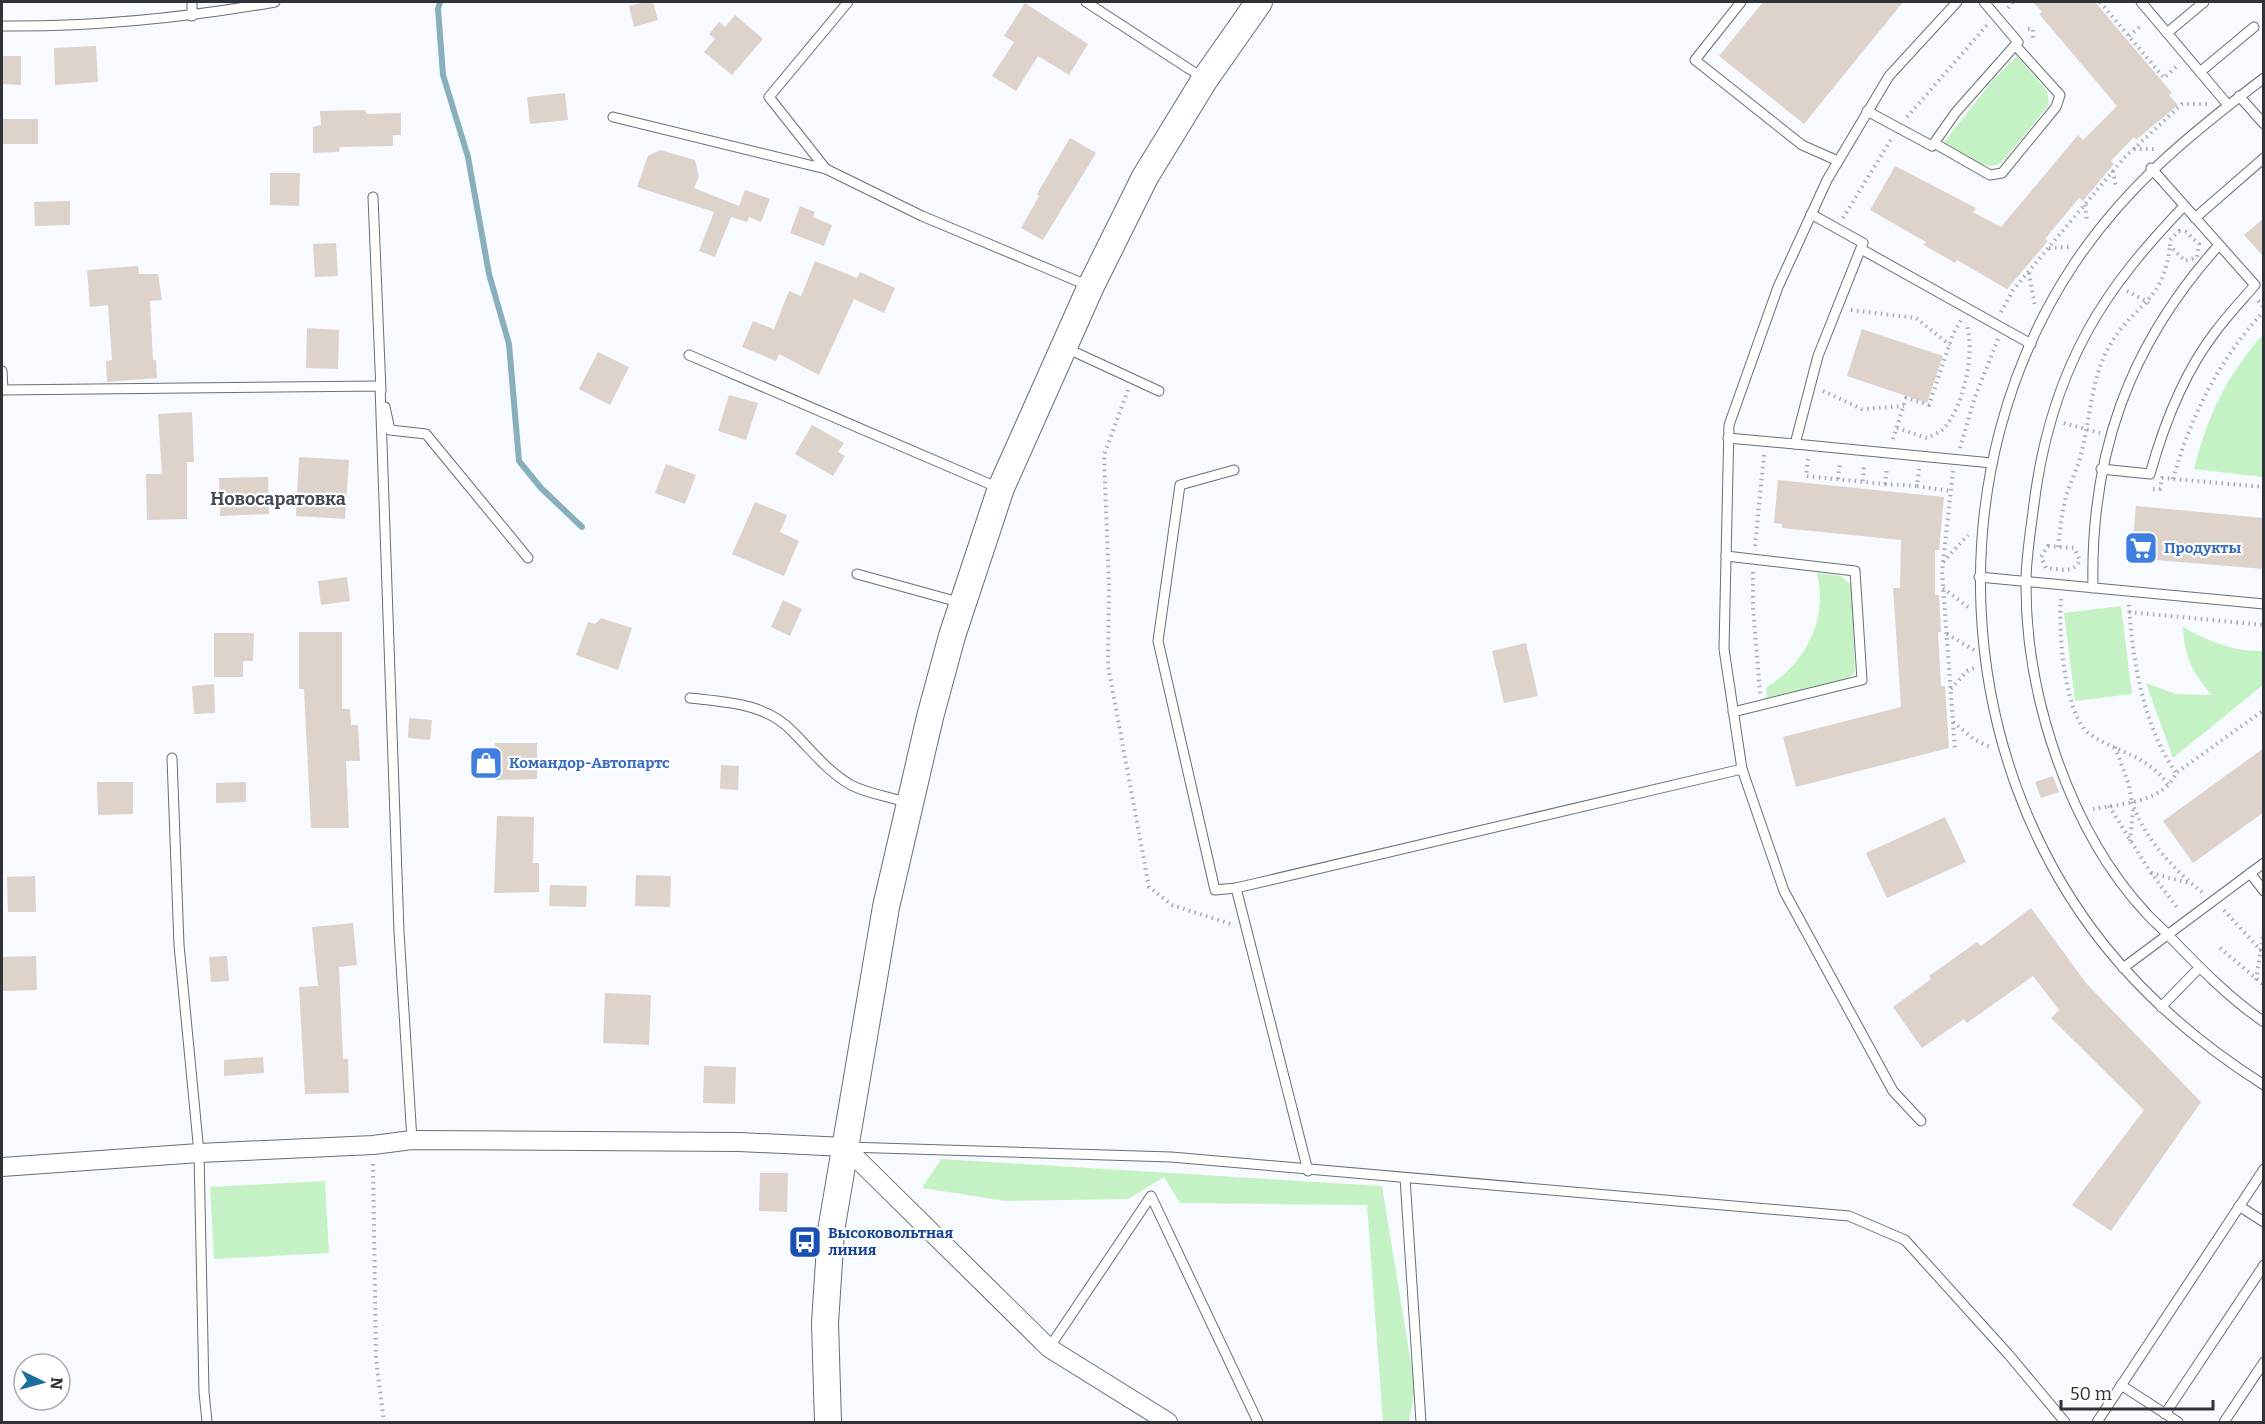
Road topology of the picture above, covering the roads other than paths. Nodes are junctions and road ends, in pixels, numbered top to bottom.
1 (192, 2) edge
2 (275, 2) edge
3 (848, 2) edge
4 (1086, 2) edge
5 (1259, 2) edge
6 (1741, 2) edge
7 (1957, 2) edge
8 (1984, 2) edge
9 (2141, 2) edge
10 (2204, 2) edge
11 (192, 16) junction
12 (2, 26) edge
13 (2254, 27) dead end
14 (2167, 33) junction
15 (2014, 45) junction
16 (2199, 72) junction
17 (2264, 78) edge
18 (1205, 79) junction
19 (2239, 96) junction
20 (2228, 105) junction
21 (1867, 111) junction
22 (613, 117) dead end
23 (2264, 124) edge
24 (1934, 143) junction
25 (2264, 158) edge
26 (1838, 161) junction
27 (2151, 168) junction
28 (826, 169) junction
29 (373, 197) dead end
30 (2184, 206) junction
31 (1811, 214) junction
32 (2196, 218) junction
33 (2219, 245) junction
34 (1861, 249) junction
35 (1091, 286) junction
36 (2031, 344) junction
37 (1063, 347) junction
38 (689, 355) dead end
39 (2, 370) edge
40 (380, 386) junction
41 (2, 390) edge
42 (1159, 391) dead end
43 (1728, 438) junction
44 (1796, 444) junction
45 (1992, 463) junction
46 (2101, 469) junction
47 (1234, 470) dead end
48 (1001, 488) junction
49 (1726, 556) junction
50 (528, 558) dead end
51 (857, 574) dead end
52 (1979, 578) junction
53 (2026, 582) junction
54 (2093, 588) junction
55 (963, 603) junction
56 (2264, 604) edge
57 (690, 698) dead end
58 (1734, 712) junction
59 (172, 758) dead end
60 (1742, 769) junction
61 (909, 802) junction
62 (2264, 863) edge
63 (2250, 873) junction
64 (1236, 888) junction
65 (2264, 891) edge
66 (2168, 934) junction
67 (2123, 968) junction
68 (2199, 968) junction
69 (2161, 1007) junction
70 (2264, 1022) edge
71 (2264, 1085) edge
72 (1921, 1121) dead end
73 (412, 1140) junction
74 (844, 1147) junction
75 (199, 1153) junction
76 (2, 1167) edge
77 (2264, 1169) edge
78 (1308, 1171) junction
79 (1405, 1178) junction
80 (2239, 1206) junction
81 (2264, 1222) edge
82 (2264, 1265) edge
83 (1049, 1348) junction
84 (2264, 1362) edge
85 (2121, 1385) junction
86 (2165, 1414) junction
87 (207, 1422) edge
88 (828, 1422) edge
89 (1168, 1422) edge
90 (1258, 1422) edge
91 (1421, 1422) edge
92 (2065, 1422) edge
93 (2097, 1422) edge
94 (2178, 1422) edge
95 (2224, 1422) edge

1 - 11 lane
2 - 11 lane
3 - 28 lane
4 - 18 lane
5 - 18 main road
6 - 26 lane
7 - 21 lane
8 - 15 lane
9 - 14 lane
10 - 14 lane
11 - 12 lane
13 - 16 lane
14 - 16 lane
15 - 24 lane
15 - 24 lane
16 - 20 lane
17 - 19 lane
18 - 35 main road
19 - 20 lane
19 - 23 lane
20 - 27 lane
21 - 24 lane
21 - 26 lane
22 - 28 lane
25 - 32 lane
26 - 31 lane
27 - 30 lane
27 - 36 lane
28 - 35 lane
29 - 40 lane
30 - 32 lane
30 - 53 lane
31 - 34 lane
31 - 43 lane
32 - 33 lane
33 - 46 lane
33 - 46 lane
34 - 36 lane
34 - 44 lane
35 - 37 main road
36 - 45 lane
37 - 42 lane
37 - 48 main road
38 - 48 lane
39 - 41 lane
40 - 41 lane
40 - 50 lane
40 - 73 lane
43 - 44 lane
43 - 49 lane
44 - 45 lane
45 - 52 lane
46 - 54 lane
47 - 64 lane
48 - 55 main road
49 - 58 lane
49 - 58 lane
51 - 55 lane
52 - 53 lane
52 - 67 lane
53 - 54 lane
53 - 66 lane
54 - 56 lane
55 - 61 main road
57 - 61 lane
58 - 60 lane
59 - 75 lane
60 - 64 lane
60 - 72 lane
61 - 74 main road
62 - 63 lane
63 - 65 lane
63 - 66 lane
64 - 78 lane
66 - 67 lane
66 - 68 lane
67 - 69 lane
68 - 69 lane
68 - 70 lane
69 - 71 lane
73 - 74 street
73 - 75 street
74 - 78 lane
74 - 83 street
74 - 88 main road
75 - 76 street
75 - 87 lane
77 - 80 lane
78 - 79 lane
79 - 91 lane
79 - 92 lane
80 - 81 lane
80 - 85 lane
82 - 86 lane
83 - 89 street
83 - 90 lane
84 - 95 lane
85 - 86 lane
85 - 93 lane
86 - 94 lane

